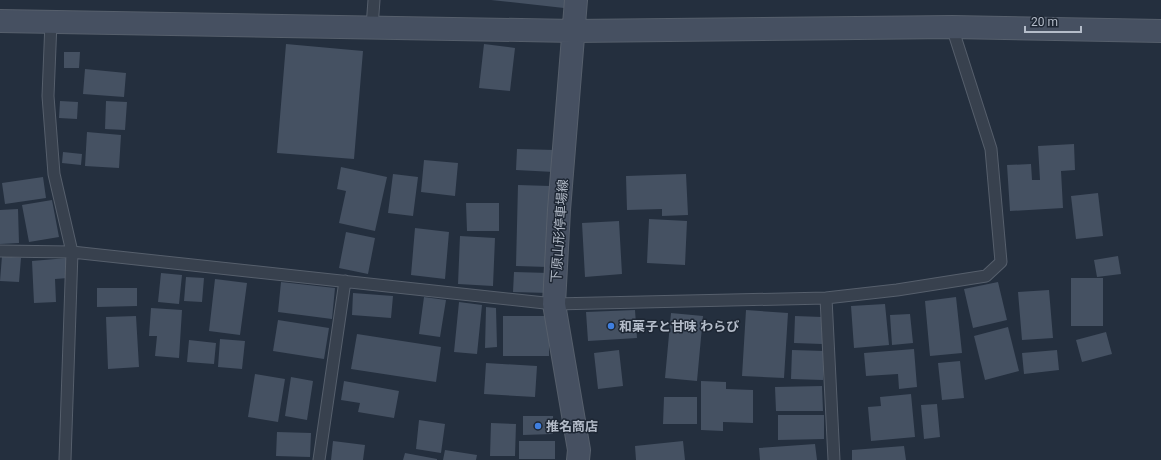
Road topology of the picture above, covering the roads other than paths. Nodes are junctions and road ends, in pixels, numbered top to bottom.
1 (374, 0) edge
2 (576, 0) edge
3 (0, 21) edge
4 (51, 22) junction
5 (372, 27) junction
6 (952, 27) junction
7 (574, 31) junction
8 (1161, 31) edge
9 (0, 251) edge
10 (72, 252) junction
11 (344, 281) junction
12 (826, 298) junction
13 (554, 304) junction
14 (65, 460) edge
15 (318, 460) edge
16 (578, 460) edge
17 (834, 460) edge

1 - 5 lane
2 - 7 street, 下原山形停車場線
3 - 4 street
4 - 5 street
4 - 10 lane
5 - 7 street
6 - 7 street
6 - 8 street
6 - 12 lane
7 - 13 street, 下原山形停車場線
9 - 10 lane
10 - 11 lane
10 - 14 lane
11 - 13 lane
11 - 15 lane
12 - 13 lane
12 - 17 lane
13 - 16 street, 下原山形停車場線

